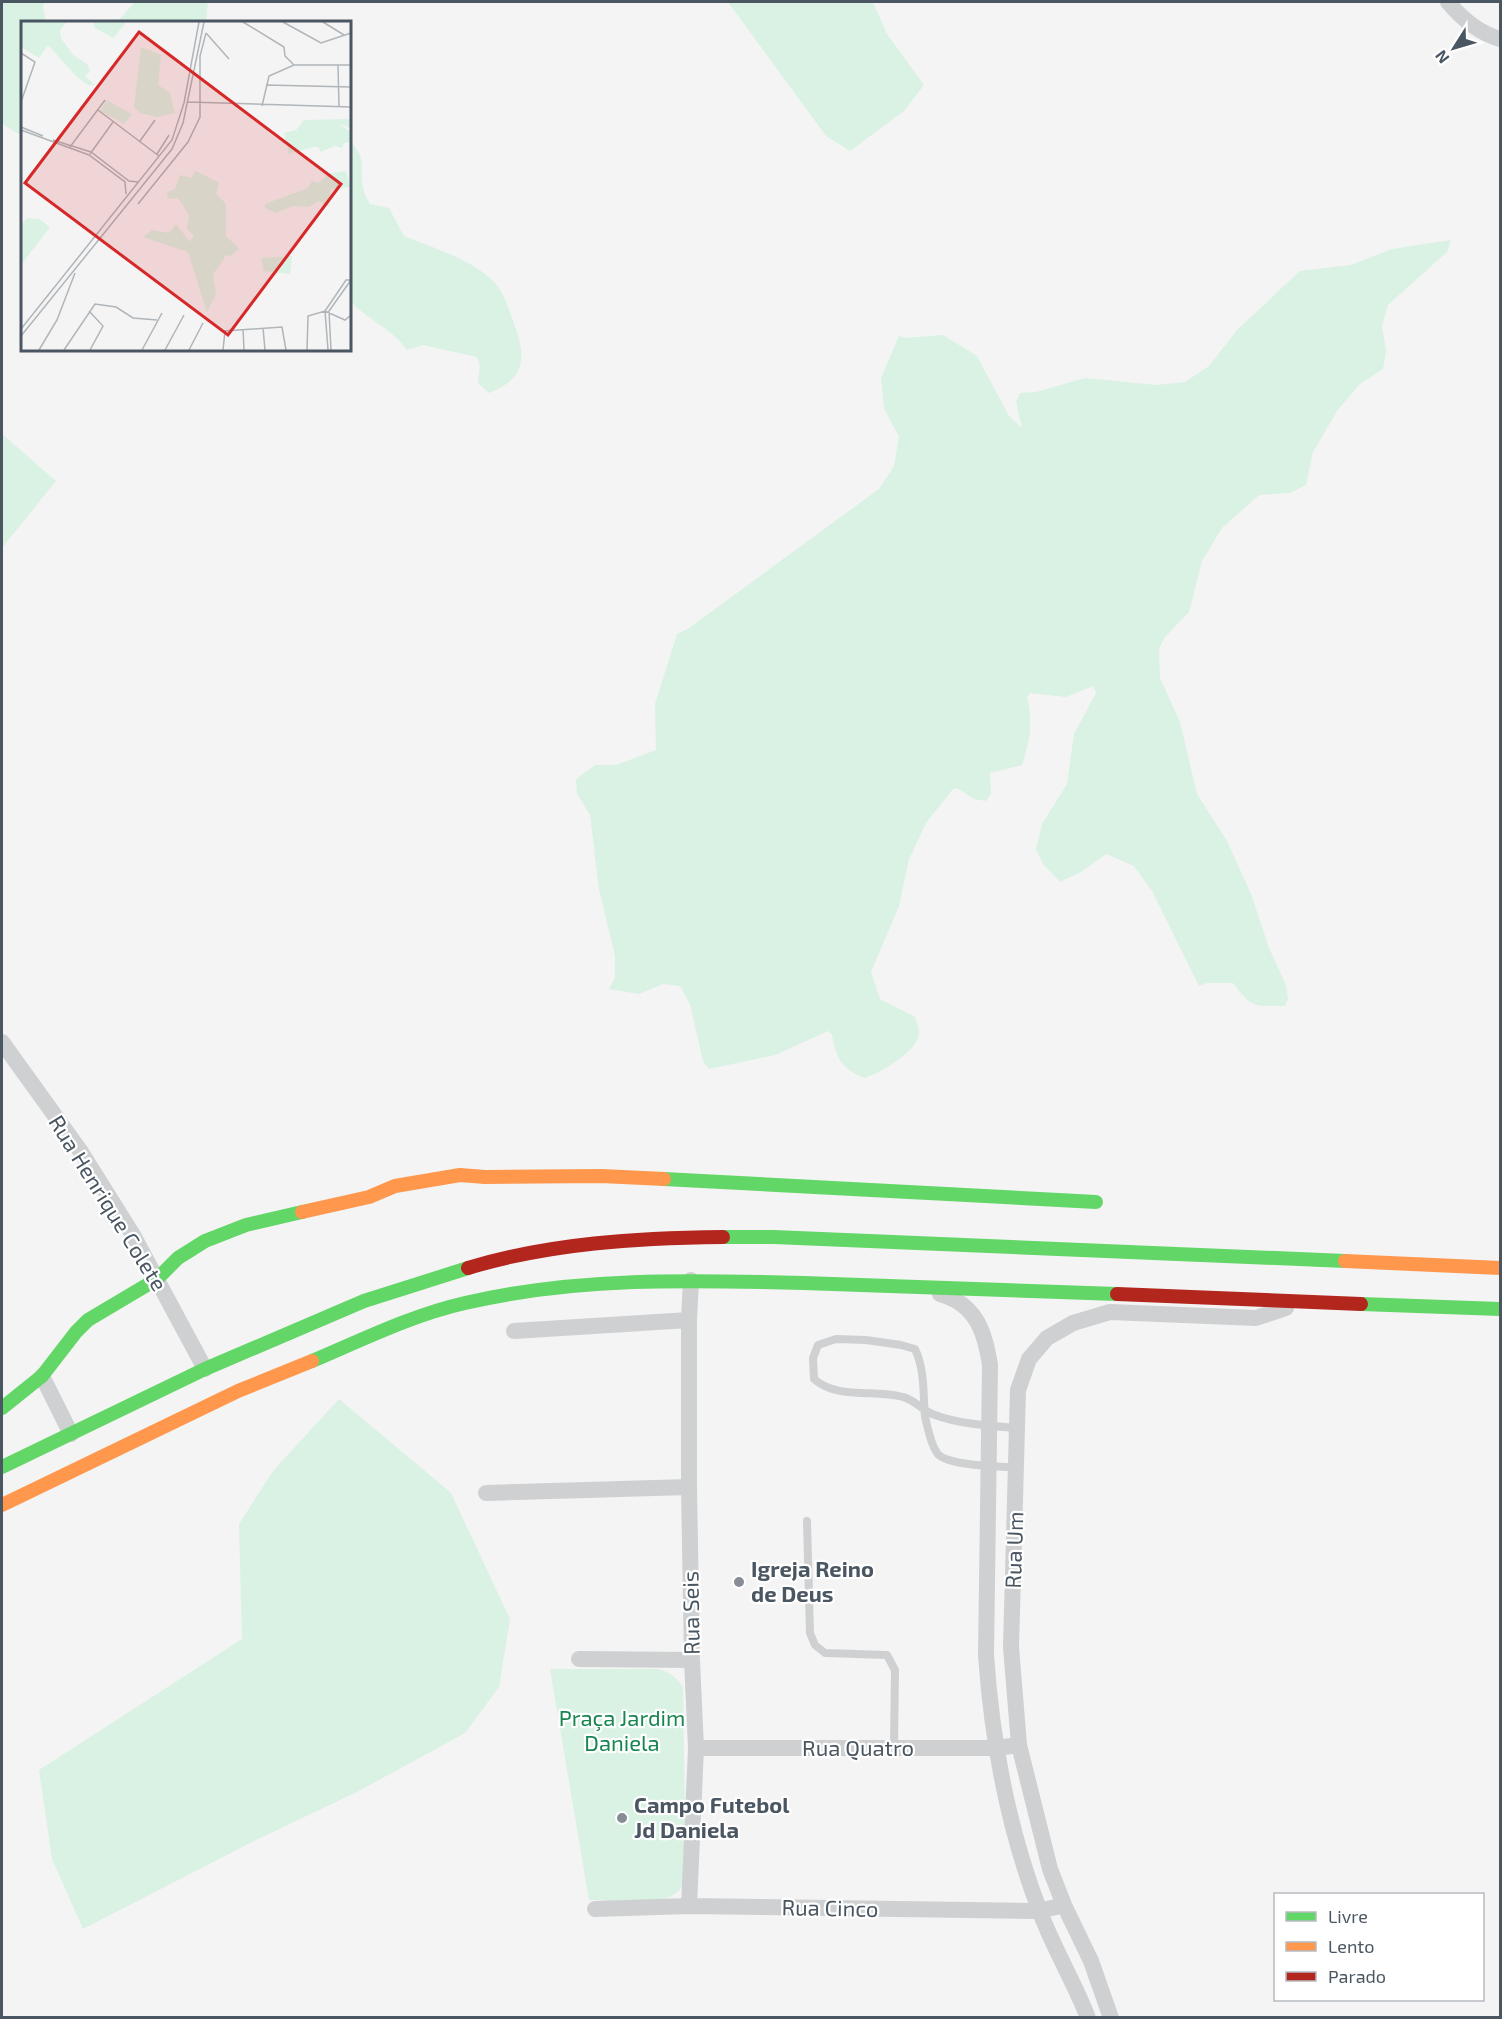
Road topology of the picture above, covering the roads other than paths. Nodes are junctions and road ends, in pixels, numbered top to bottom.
1 (1448, 2) edge
2 (1500, 39) edge
3 (2, 1042) edge
4 (1096, 1202) dead end
5 (1500, 1268) edge
6 (158, 1280) junction
7 (691, 1280) junction
8 (907, 1286) junction
9 (1303, 1300) junction
10 (1500, 1308) edge
11 (689, 1320) junction
12 (514, 1331) dead end
13 (206, 1369) junction
14 (42, 1376) junction
15 (2, 1408) edge
16 (924, 1411) junction
17 (989, 1426) junction
18 (1017, 1428) junction
19 (71, 1434) junction
20 (988, 1464) junction
21 (2, 1467) edge
22 (1016, 1468) junction
23 (689, 1487) junction
24 (486, 1493) dead end
25 (2, 1505) edge
26 (807, 1521) dead end
27 (579, 1659) dead end
28 (692, 1660) junction
29 (1019, 1745) junction
30 (696, 1748) junction
31 (894, 1748) junction
32 (996, 1748) junction
33 (1064, 1905) junction
34 (689, 1906) junction
35 (595, 1909) dead end
36 (1039, 1911) junction
37 (1088, 2018) edge
38 (1111, 2018) edge

1 - 2 street
3 - 6 street, Rua Henrique Colete
4 - 6 main road
5 - 13 main road
6 - 13 street, Rua Henrique Colete
6 - 14 main road
7 - 8 main road
7 - 11 street, Rua Seis
7 - 25 main road
8 - 9 main road
8 - 17 street
9 - 10 main road
9 - 18 street, Rua Um
11 - 12 street
11 - 23 street, Rua Seis
13 - 19 main road
14 - 15 main road
14 - 19 street
16 - 16 lane
16 - 17 lane
16 - 20 lane
17 - 18 lane
17 - 20 street
18 - 22 street, Rua Um
19 - 21 main road
20 - 22 lane
20 - 32 street
22 - 29 street, Rua Um
23 - 24 street
23 - 28 street, Rua Seis
26 - 31 lane
27 - 28 street
28 - 30 street, Rua Seis
29 - 32 street, Rua Quatro
29 - 33 street, Rua Um
30 - 31 street, Rua Quatro
30 - 34 street, Rua Seis
31 - 32 street, Rua Quatro
32 - 36 street
33 - 36 street, Rua Cinco
33 - 38 street, Rua Um
34 - 35 street, Rua Cinco
34 - 36 street, Rua Cinco
36 - 37 street

